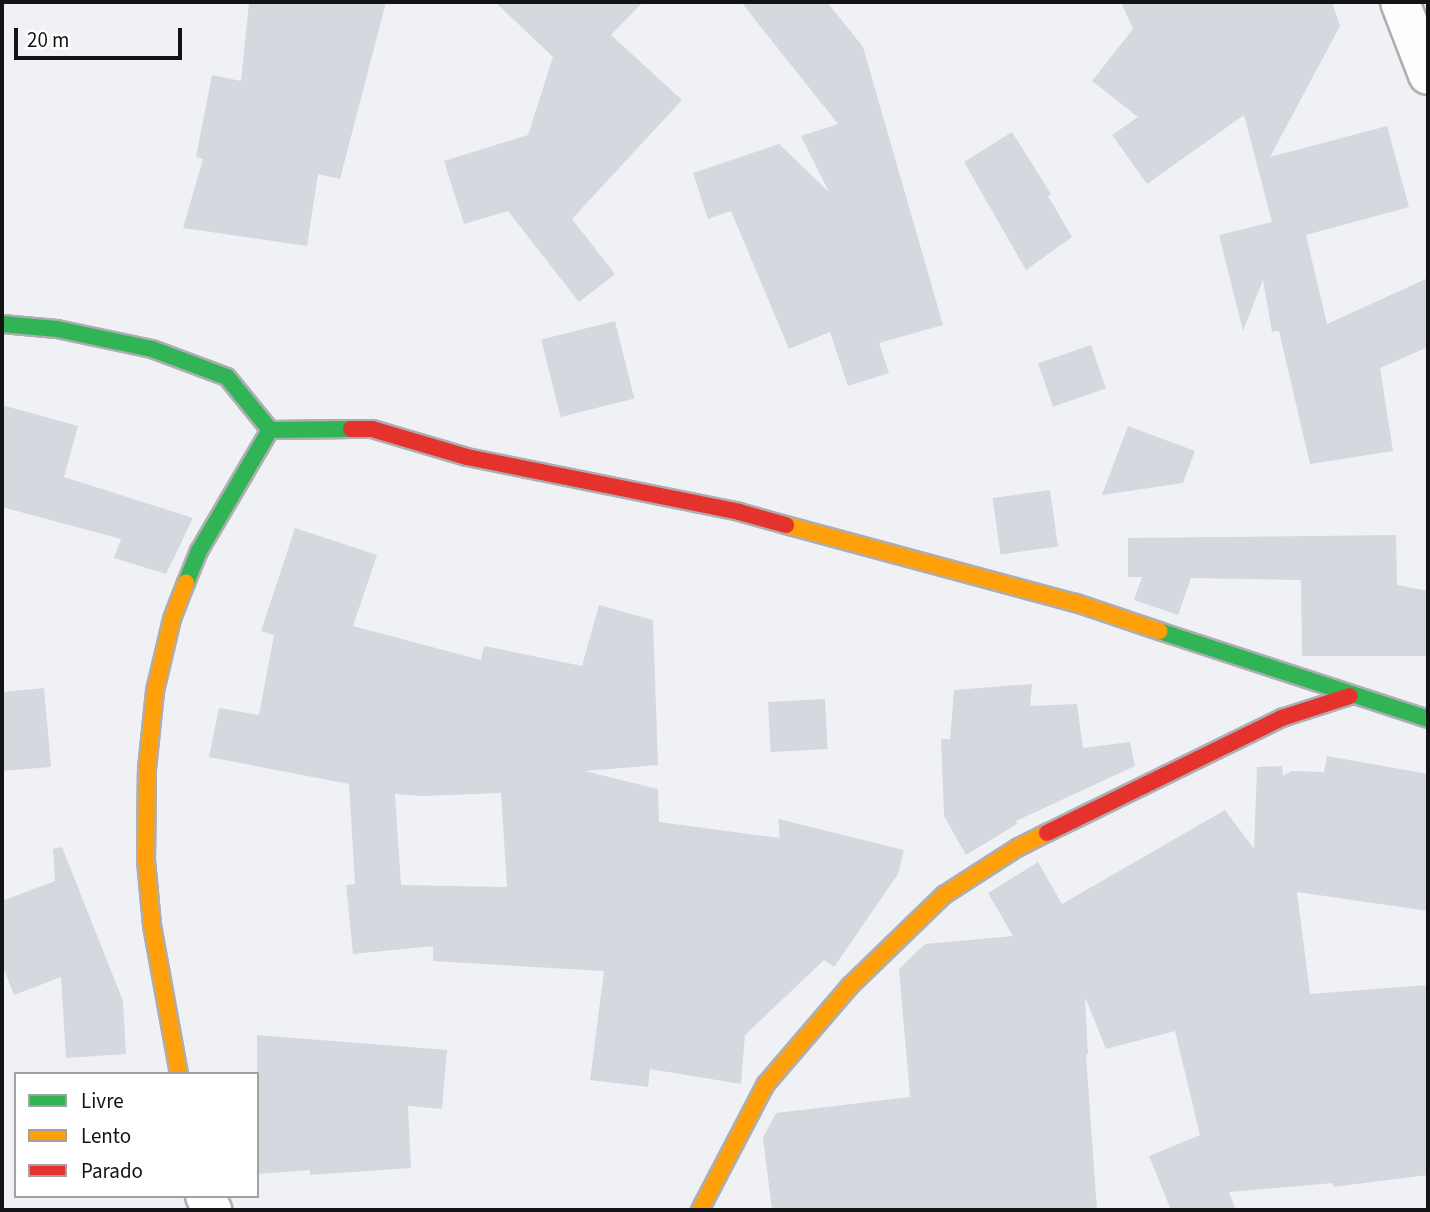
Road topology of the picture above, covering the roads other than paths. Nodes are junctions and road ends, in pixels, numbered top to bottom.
1 (1400, 2) edge
2 (1428, 75) edge
3 (2, 324) edge
4 (270, 430) junction
5 (1350, 696) junction
6 (1428, 719) edge
7 (179, 1072) edge
8 (700, 1210) edge

1 - 2 street
3 - 4 street
4 - 5 street
4 - 7 street
5 - 6 street
5 - 8 street

